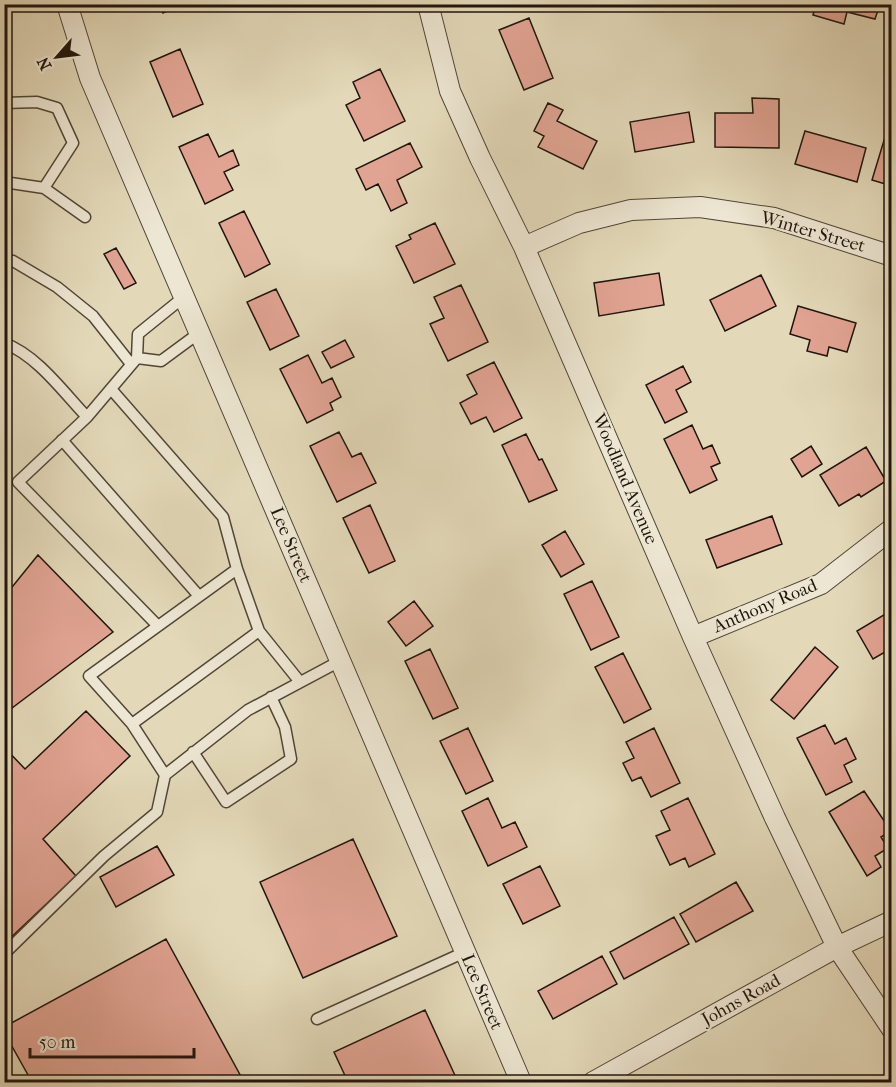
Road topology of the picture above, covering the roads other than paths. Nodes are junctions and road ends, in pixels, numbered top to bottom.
1 (67, 4) edge
2 (428, 4) edge
3 (4, 103) edge
4 (4, 182) edge
5 (44, 188) junction
6 (85, 217) dead end
7 (524, 247) junction
8 (891, 256) edge
9 (4, 260) edge
10 (185, 296) junction
11 (199, 333) junction
12 (4, 343) edge
13 (134, 361) junction
14 (111, 390) junction
15 (87, 417) junction
16 (62, 440) junction
17 (891, 529) edge
18 (237, 569) junction
19 (199, 596) junction
20 (157, 625) junction
21 (259, 631) junction
22 (693, 637) junction
23 (340, 661) junction
24 (300, 682) junction
25 (271, 697) junction
26 (132, 724) junction
27 (193, 752) junction
28 (165, 774) junction
29 (891, 921) edge
30 (837, 947) junction
31 (465, 952) junction
32 (4, 954) edge
33 (317, 1019) dead end
34 (891, 1029) edge
35 (521, 1083) edge
36 (593, 1083) edge

1 - 10 street, Lee Street
2 - 7 street, Woodland Avenue
3 - 5 lane
4 - 5 lane
5 - 6 lane
7 - 8 street, Winter Street
7 - 22 street, Woodland Avenue
9 - 13 lane
10 - 11 street, Lee Street
10 - 13 lane
11 - 13 lane
11 - 23 street, Lee Street
12 - 15 lane
13 - 14 lane
14 - 15 lane
14 - 18 lane
15 - 16 lane
16 - 19 lane
16 - 20 lane
17 - 22 street, Anthony Road
18 - 19 lane
18 - 21 lane
19 - 20 lane
20 - 26 lane
21 - 24 lane
21 - 26 lane
22 - 30 street, Woodland Avenue
23 - 24 lane
23 - 31 street, Lee Street
24 - 25 lane
25 - 27 lane
25 - 27 lane
26 - 28 lane
27 - 28 lane
28 - 32 lane
29 - 30 street, Johns Road
30 - 34 street, Woodland Avenue
30 - 36 street, Johns Road
31 - 33 lane
31 - 35 street, Lee Street

